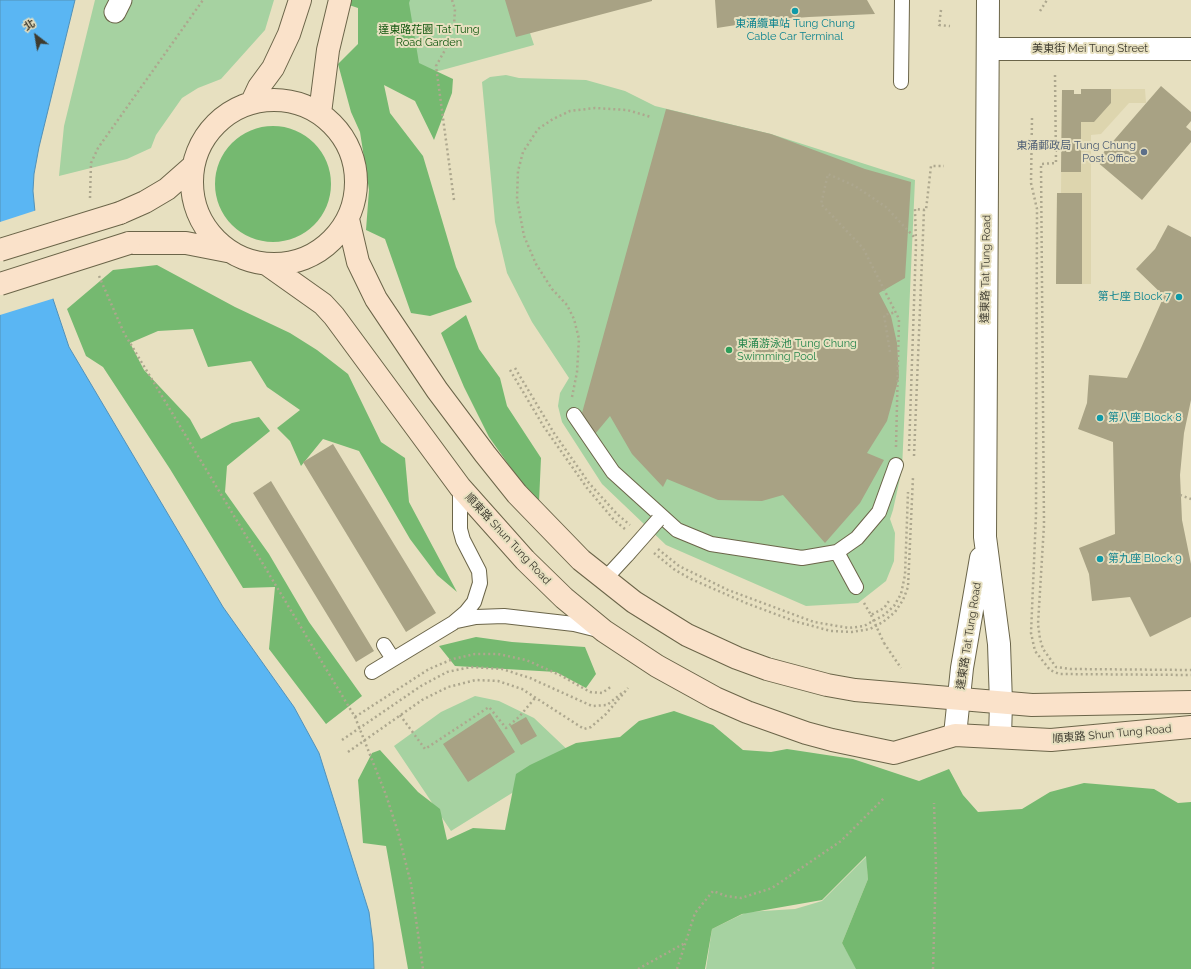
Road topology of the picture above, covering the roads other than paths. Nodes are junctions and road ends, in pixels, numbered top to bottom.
1 (300, 0) edge
2 (340, 0) edge
3 (902, 0) edge
4 (988, 0) edge
5 (989, 49) junction
6 (1191, 49) edge
7 (901, 82) dead end
8 (252, 102) junction
9 (320, 113) junction
10 (192, 167) junction
11 (348, 219) junction
12 (0, 250) edge
13 (227, 251) junction
14 (268, 265) junction
15 (0, 284) edge
16 (574, 415) road end
17 (896, 465) road end
18 (460, 487) junction
19 (660, 518) junction
20 (985, 537) junction
21 (837, 552) junction
22 (604, 580) junction
23 (856, 587) dead end
24 (453, 623) junction
25 (604, 631) junction
26 (384, 645) dead end
27 (393, 659) junction
28 (372, 672) dead end
29 (959, 700) junction
30 (1001, 702) junction
31 (1191, 702) edge
32 (1191, 727) edge
33 (955, 735) junction
34 (1000, 737) junction

1 - 8 main road
2 - 9 main road
3 - 7 lane
4 - 5 street, 達東路 Tat Tung Road
5 - 6 street, 美東街 Mei Tung Street
5 - 20 street, 達東路 Tat Tung Road
8 - 9 main road
8 - 10 main road
9 - 11 main road
10 - 12 main road, bridge
10 - 13 main road
11 - 14 main road
11 - 22 main road
13 - 14 main road
13 - 15 main road, bridge
14 - 18 main road, 順東路 Shun Tung Road
16 - 19 lane
17 - 21 lane
18 - 24 lane
18 - 25 main road, 順東路 Shun Tung Road
19 - 21 lane
19 - 22 lane, bridge
20 - 29 street, 達東路 Tat Tung Road
20 - 30 street, 達東路 Tat Tung Road
21 - 23 lane
22 - 29 main road
24 - 25 lane
24 - 27 lane
25 - 33 main road, 順東路 Shun Tung Road
26 - 27 lane
27 - 28 lane
29 - 30 main road
29 - 33 street, 達東路 Tat Tung Road
30 - 31 main road
30 - 34 street, 達東路 Tat Tung Road
32 - 34 main road, 順東路 Shun Tung Road
33 - 34 main road, 順東路 Shun Tung Road

